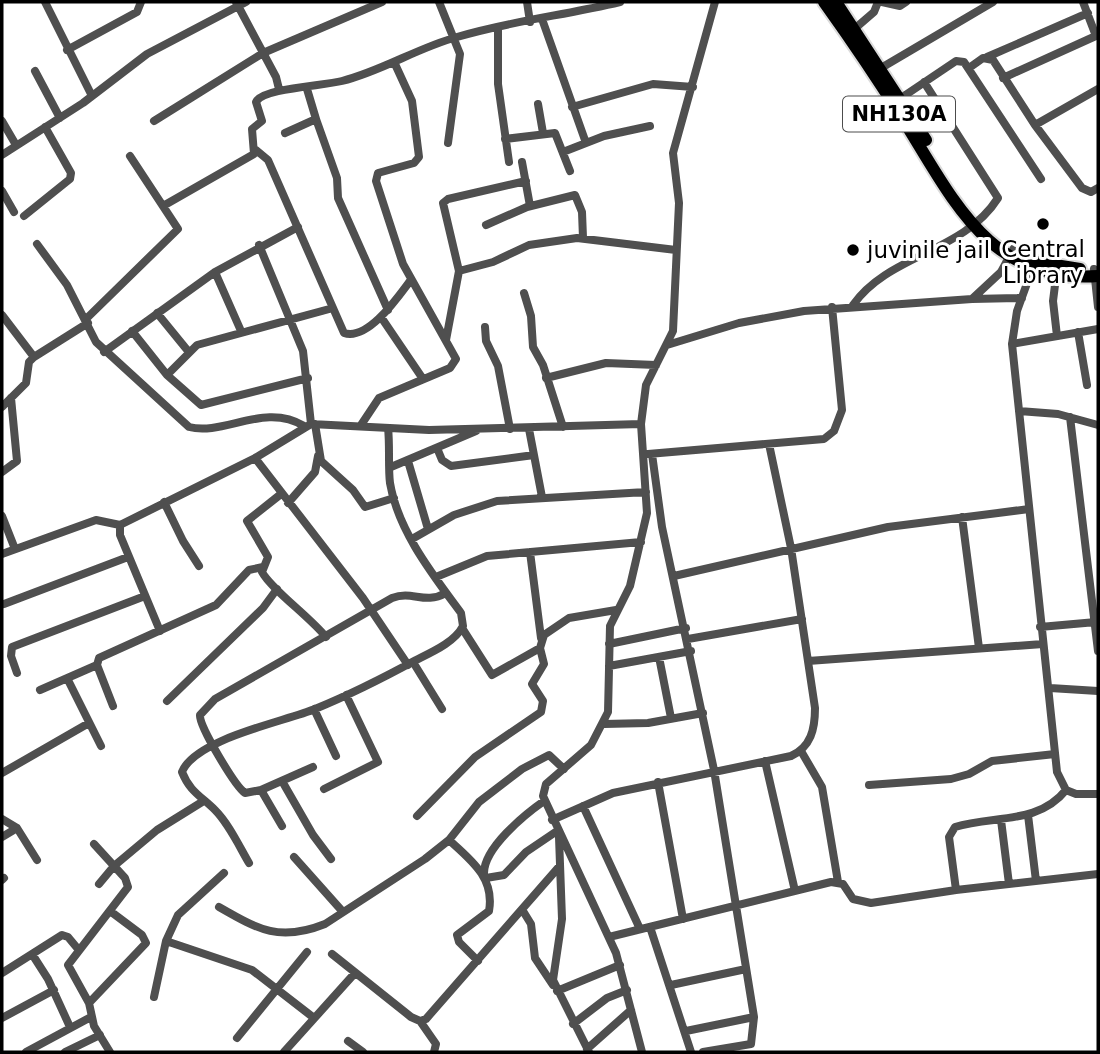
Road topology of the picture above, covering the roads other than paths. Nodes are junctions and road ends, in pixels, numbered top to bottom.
1 (45, 2) edge
2 (141, 2) edge
3 (382, 2) edge
4 (439, 2) edge
5 (527, 2) edge
6 (616, 2) edge
7 (715, 2) edge
8 (824, 2) edge
9 (836, 2) edge
10 (880, 2) edge
11 (906, 2) edge
12 (993, 2) edge
13 (1083, 2) edge
14 (240, 3) edge
15 (1087, 13) junction
16 (542, 19) junction
17 (530, 22) junction
18 (498, 28) junction
19 (851, 32) junction
20 (1097, 35) edge
21 (455, 37) junction
22 (67, 50) junction
23 (263, 54) junction
24 (987, 57) junction
25 (395, 64) junction
26 (880, 68) junction
27 (969, 68) junction
28 (35, 71) dead end
29 (1003, 78) junction
30 (924, 82) junction
31 (693, 88) junction
32 (279, 89) junction
33 (307, 89) junction
34 (1098, 89) edge
35 (93, 96) junction
36 (901, 98) junction
37 (538, 104) dead end
38 (572, 107) junction
39 (60, 118) junction
40 (316, 119) junction
41 (2, 121) edge
42 (154, 121) dead end
43 (1035, 125) junction
44 (650, 126) dead end
45 (45, 127) junction
46 (285, 132) dead end
47 (543, 133) junction
48 (505, 139) junction
49 (448, 143) dead end
50 (586, 143) junction
51 (16, 145) junction
52 (256, 150) junction
53 (563, 152) junction
54 (2, 155) edge
55 (131, 156) dead end
56 (509, 162) dead end
57 (522, 162) dead end
58 (570, 171) dead end
59 (1041, 179) dead end
60 (526, 181) junction
61 (1098, 188) edge
62 (2, 191) edge
63 (163, 206) junction
64 (530, 206) junction
65 (14, 212) dead end
66 (24, 216) dead end
67 (486, 225) dead end
68 (975, 225) junction
69 (299, 227) junction
70 (583, 238) junction
71 (37, 244) dead end
72 (259, 245) junction
73 (676, 250) junction
74 (1012, 251) junction
75 (1034, 265) junction
76 (460, 271) junction
77 (1057, 271) junction
78 (215, 272) junction
79 (1096, 273) edge
80 (410, 281) junction
81 (524, 293) dead end
82 (1022, 298) junction
83 (972, 299) junction
84 (853, 305) junction
85 (832, 307) junction
86 (1098, 307) edge
87 (333, 308) junction
88 (157, 313) junction
89 (384, 314) junction
90 (2, 315) edge
91 (291, 318) junction
92 (87, 321) junction
93 (485, 327) dead end
94 (1098, 329) edge
95 (132, 331) junction
96 (241, 331) junction
97 (1079, 332) junction
98 (1057, 336) junction
99 (446, 340) junction
100 (1012, 344) junction
101 (667, 345) junction
102 (188, 351) junction
103 (104, 352) junction
104 (34, 356) junction
105 (656, 365) junction
106 (167, 374) junction
107 (546, 378) junction
108 (308, 379) junction
109 (423, 379) junction
110 (1087, 385) dead end
111 (11, 398) junction
112 (2, 407) edge
113 (1019, 411) junction
114 (1070, 417) junction
115 (310, 424) junction
116 (641, 424) junction
117 (361, 425) junction
118 (1098, 425) edge
119 (563, 427) junction
120 (388, 428) junction
121 (482, 429) junction
122 (510, 429) junction
123 (529, 429) junction
124 (769, 444) junction
125 (437, 448) junction
126 (648, 454) junction
127 (534, 455) junction
128 (318, 456) junction
129 (255, 458) junction
130 (408, 461) junction
131 (391, 467) junction
132 (2, 472) edge
133 (646, 492) junction
134 (281, 494) junction
135 (542, 497) junction
136 (394, 498) junction
137 (164, 502) junction
138 (288, 503) junction
139 (1029, 509) junction
140 (2, 516) edge
141 (962, 517) junction
142 (120, 525) junction
143 (428, 529) junction
144 (412, 539) junction
145 (641, 541) junction
146 (791, 548) junction
147 (15, 549) junction
148 (530, 552) junction
149 (2, 554) edge
150 (128, 557) junction
151 (199, 566) dead end
152 (263, 566) junction
153 (674, 576) junction
154 (436, 578) junction
155 (278, 589) junction
156 (446, 593) junction
157 (145, 596) junction
158 (4, 604) dead end
159 (1096, 608) edge
160 (616, 610) junction
161 (371, 611) junction
162 (802, 619) junction
163 (1096, 622) junction
164 (1040, 627) junction
165 (462, 628) junction
166 (685, 628) junction
167 (160, 631) junction
168 (326, 636) junction
169 (688, 639) junction
170 (540, 643) junction
171 (610, 644) junction
172 (1043, 644) junction
173 (979, 648) junction
174 (691, 651) junction
175 (1098, 651) edge
176 (659, 657) junction
177 (808, 661) junction
178 (410, 663) junction
179 (97, 665) junction
180 (609, 666) junction
181 (18, 673) dead end
182 (67, 678) junction
183 (1050, 688) junction
184 (40, 690) dead end
185 (1098, 691) edge
186 (346, 695) junction
187 (167, 701) dead end
188 (113, 706) dead end
189 (314, 709) junction
190 (442, 709) dead end
191 (703, 713) junction
192 (671, 718) junction
193 (89, 723) junction
194 (604, 724) junction
195 (214, 745) junction
196 (101, 746) dead end
197 (802, 751) junction
198 (1055, 754) junction
199 (336, 756) dead end
200 (765, 761) junction
201 (313, 767) dead end
202 (564, 769) junction
203 (714, 770) junction
204 (2, 774) edge
205 (282, 781) junction
206 (658, 782) junction
207 (869, 785) dead end
208 (324, 789) dead end
209 (261, 790) junction
210 (1066, 790) junction
211 (1098, 793) edge
212 (544, 801) junction
213 (202, 802) junction
214 (583, 806) junction
215 (1028, 815) junction
216 (417, 816) dead end
217 (2, 819) edge
218 (552, 820) junction
219 (1001, 820) junction
220 (282, 826) dead end
221 (17, 828) junction
222 (558, 833) junction
223 (2, 837) edge
224 (449, 839) junction
225 (94, 844) dead end
226 (294, 857) dead end
227 (331, 859) dead end
228 (37, 860) dead end
229 (249, 863) dead end
230 (114, 866) junction
231 (558, 868) junction
232 (224, 873) dead end
233 (1098, 874) edge
234 (485, 876) junction
235 (1036, 881) junction
236 (838, 882) junction
237 (99, 884) dead end
238 (1009, 884) junction
239 (956, 890) junction
240 (795, 891) junction
241 (735, 906) junction
242 (219, 908) dead end
243 (110, 911) junction
244 (523, 911) junction
245 (343, 912) junction
246 (683, 919) junction
247 (650, 927) junction
248 (640, 929) junction
249 (609, 937) junction
250 (166, 941) junction
251 (78, 949) junction
252 (307, 952) dead end
253 (32, 954) junction
254 (331, 954) dead end
255 (478, 961) junction
256 (620, 965) junction
257 (746, 969) junction
258 (2, 973) edge
259 (355, 973) junction
260 (671, 985) junction
261 (277, 988) junction
262 (556, 989) junction
263 (54, 990) junction
264 (627, 990) junction
265 (155, 997) dead end
266 (89, 1003) junction
267 (631, 1010) junction
268 (91, 1017) junction
269 (754, 1017) junction
270 (2, 1018) edge
271 (314, 1018) junction
272 (420, 1021) junction
273 (573, 1024) junction
274 (71, 1027) junction
275 (686, 1031) junction
276 (100, 1035) junction
277 (237, 1038) dead end
278 (348, 1041) dead end
279 (588, 1051) edge
280 (26, 1052) edge
281 (65, 1052) edge
282 (110, 1052) edge
283 (284, 1052) edge
284 (363, 1052) edge
285 (434, 1052) edge
286 (642, 1052) edge
287 (691, 1052) edge
288 (703, 1052) edge

1 - 22 street
2 - 22 street
3 - 23 street
4 - 21 street
5 - 17 street
6 - 16 street
7 - 31 street
8 - 19 highway, NH130A
9 - 19 highway, NH130A
10 - 11 street
10 - 19 street
12 - 26 street
13 - 15 street
14 - 23 street
14 - 35 street
15 - 20 street
15 - 24 street
16 - 17 street
16 - 38 street
17 - 18 street
18 - 21 street
18 - 48 street
19 - 26 highway, NH130A
19 - 68 highway, NH130A
20 - 29 street
21 - 25 street
21 - 49 street
22 - 35 street
23 - 32 street
23 - 42 street
24 - 27 street
24 - 29 street
25 - 33 street
25 - 80 street
26 - 36 highway, NH130A
27 - 30 street
27 - 59 street
28 - 39 street
29 - 43 street
30 - 36 street
30 - 68 street
31 - 38 street
31 - 73 street
32 - 33 street
32 - 52 street
33 - 40 street
34 - 43 street
35 - 39 street
36 - 68 highway, NH130A
37 - 47 street
38 - 50 street
39 - 45 street
40 - 46 street
40 - 89 street
41 - 51 street
43 - 61 street
44 - 50 street
45 - 51 street
45 - 66 street
47 - 48 street
47 - 53 street
48 - 56 street
50 - 53 street
51 - 54 street
52 - 63 street
52 - 69 street
53 - 58 street
55 - 63 street
57 - 60 street
60 - 64 street
60 - 76 street
62 - 65 street
63 - 92 street
64 - 67 street
64 - 70 street
68 - 74 highway, NH130A
68 - 84 street
69 - 72 street
69 - 87 street
70 - 73 street
70 - 76 street
71 - 92 street
72 - 78 street
72 - 91 street
73 - 101 street
74 - 75 highway, NH130A
74 - 83 street
75 - 77 highway, NH130A
75 - 82 street
76 - 99 street
77 - 79 highway, NH130A
77 - 98 street
78 - 88 street
78 - 96 street
79 - 86 street
80 - 89 street
80 - 99 street
81 - 107 street
82 - 83 street
82 - 100 street
83 - 84 street
84 - 85 street
85 - 101 street
85 - 124 street
87 - 89 street
87 - 91 street
88 - 95 street
88 - 102 street
89 - 109 street
90 - 104 street
91 - 96 street
91 - 108 street
92 - 103 street
92 - 104 street
93 - 122 street
94 - 97 street
95 - 103 street
95 - 106 street
96 - 102 street
97 - 98 street
97 - 110 street
98 - 100 street
99 - 109 street
100 - 113 street
101 - 105 street
102 - 106 street
103 - 115 street
104 - 111 street
105 - 107 street
105 - 116 street
106 - 108 street
107 - 119 street
108 - 115 street
109 - 117 street
111 - 112 street
111 - 132 street
113 - 114 street
113 - 139 street
114 - 118 street
114 - 159 street
115 - 117 street
115 - 128 street
115 - 129 street
116 - 119 street
116 - 126 street
117 - 120 street
119 - 123 street
120 - 121 street
120 - 131 street
121 - 122 street
121 - 125 street
122 - 123 street
123 - 127 street
124 - 126 street
124 - 146 street
125 - 127 street
125 - 130 street
126 - 133 street
126 - 153 street
127 - 135 street
128 - 136 street
128 - 138 street
129 - 134 street
129 - 137 street
130 - 131 street
130 - 143 street
131 - 136 street
133 - 135 street
133 - 145 street
134 - 138 street
134 - 152 street
135 - 143 street
136 - 144 street
137 - 142 street
137 - 151 street
138 - 161 street
139 - 141 street
139 - 164 street
140 - 147 street
141 - 146 street
141 - 173 street
142 - 147 street
142 - 150 street
143 - 144 street
144 - 154 street
145 - 148 street
145 - 160 street
146 - 153 street
146 - 162 street
147 - 149 street
148 - 154 street
148 - 170 street
150 - 157 street
150 - 158 street
152 - 155 street
152 - 167 street
153 - 166 street
154 - 156 street
155 - 168 street
155 - 187 street
156 - 161 street
156 - 165 street
157 - 167 street
157 - 181 street
159 - 163 street
160 - 170 street
160 - 171 street
161 - 168 street
161 - 178 street
162 - 169 street
162 - 177 street
163 - 164 street
163 - 175 street
164 - 172 street
165 - 170 street
165 - 178 street
166 - 169 street
166 - 171 street
167 - 179 street
168 - 195 street
169 - 174 street
170 - 216 street
171 - 180 street
172 - 173 street
172 - 183 street
173 - 177 street
174 - 176 street
174 - 191 street
176 - 180 street
176 - 192 street
177 - 197 street
178 - 186 street
178 - 190 street
179 - 182 street
179 - 188 street
180 - 194 street
182 - 184 street
182 - 193 street
183 - 185 street
183 - 198 street
186 - 189 street
186 - 208 street
189 - 195 street
189 - 199 street
191 - 192 street
191 - 203 street
192 - 194 street
193 - 196 street
193 - 204 street
194 - 202 street
195 - 209 street
195 - 213 street
197 - 200 street
197 - 236 street
198 - 207 street
198 - 210 street
200 - 203 street
200 - 240 street
201 - 205 street
202 - 212 street
202 - 224 street
203 - 206 street
203 - 241 street
205 - 209 street
205 - 227 street
206 - 214 street
206 - 246 street
209 - 220 street
210 - 211 street
210 - 215 street
212 - 218 street
212 - 234 street
213 - 229 street
213 - 230 street
214 - 218 street
214 - 248 street
215 - 219 street
215 - 235 street
217 - 221 street
218 - 222 street
219 - 238 street
219 - 239 street
221 - 223 street
221 - 228 street
222 - 231 street
222 - 234 street
222 - 249 street
224 - 234 street
224 - 245 street
225 - 230 street
226 - 245 street
230 - 237 street
230 - 243 street
231 - 244 street
231 - 262 street
232 - 250 street
233 - 235 street
234 - 255 street
235 - 238 street
236 - 239 street
236 - 240 street
238 - 239 street
240 - 241 street
241 - 246 street
241 - 257 street
242 - 245 street
243 - 251 street
243 - 266 street
244 - 255 street
244 - 262 street
246 - 247 street
247 - 248 street
247 - 260 street
248 - 249 street
249 - 256 street
250 - 261 street
250 - 265 street
251 - 253 street
251 - 266 street
252 - 261 street
253 - 258 street
253 - 263 street
254 - 259 street
255 - 272 street
256 - 262 street
256 - 264 street
257 - 260 street
257 - 269 street
259 - 271 street
259 - 272 street
260 - 275 street
261 - 271 street
261 - 277 street
262 - 273 street
263 - 270 street
263 - 274 street
264 - 267 street
264 - 273 street
266 - 268 street
267 - 279 street
267 - 286 street
268 - 274 street
268 - 276 street
269 - 275 street
269 - 288 street
271 - 283 street
272 - 285 street
273 - 279 street
274 - 280 street
275 - 287 street
276 - 281 street
276 - 282 street
278 - 284 street

